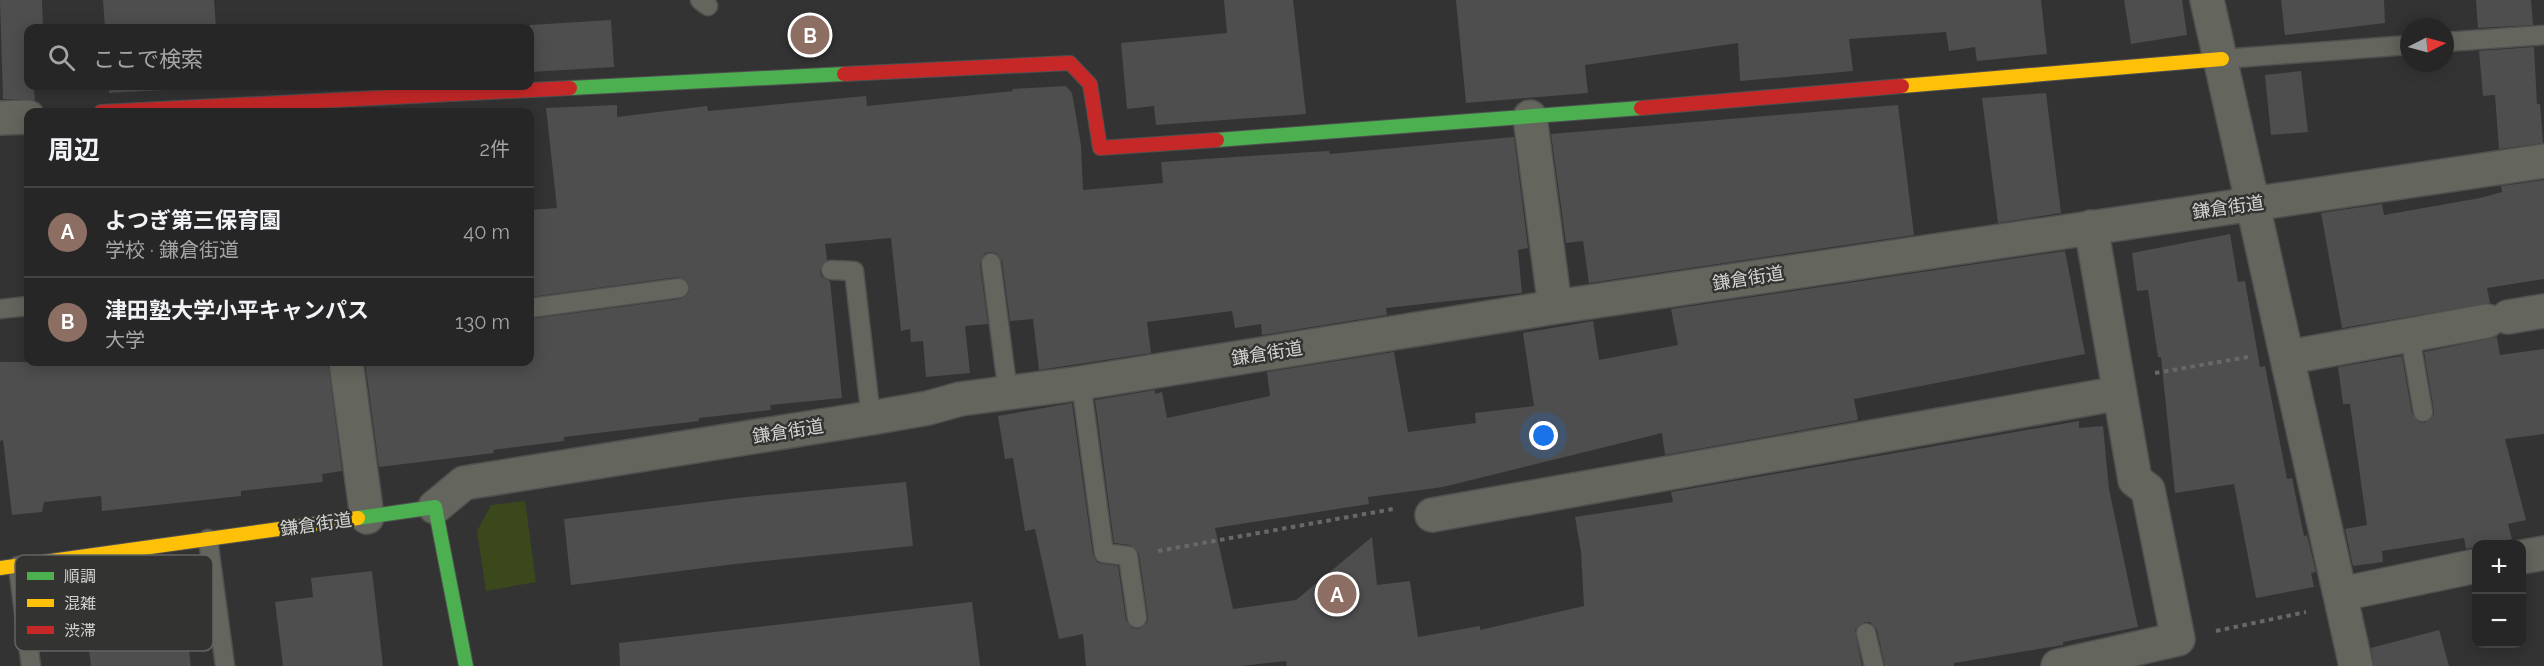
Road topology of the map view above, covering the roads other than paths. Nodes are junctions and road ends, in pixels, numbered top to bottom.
1 (2207, 0) edge
2 (2544, 34) edge
3 (2454, 41) edge
4 (2400, 46) edge
5 (2222, 59) junction
6 (312, 106) edge
7 (242, 108) edge
8 (24, 117) edge
9 (1530, 117) junction
10 (0, 118) edge
11 (2544, 161) edge
12 (2254, 203) junction
13 (2091, 227) junction
14 (991, 263) dead end
15 (831, 270) dead end
16 (679, 288) dead end
17 (24, 306) edge
18 (534, 307) edge
19 (1555, 307) junction
20 (0, 309) edge
21 (2544, 311) edge
22 (2410, 337) junction
23 (2288, 353) junction
24 (347, 366) edge
25 (1081, 383) junction
26 (2119, 386) junction
27 (1008, 393) junction
28 (2423, 412) dead end
29 (871, 418) junction
30 (435, 507) junction
31 (1432, 515) road end
32 (367, 517) junction
33 (208, 539) junction
34 (2544, 553) edge
35 (94, 555) edge
36 (210, 555) edge
37 (2526, 556) edge
38 (9, 567) edge
39 (2472, 568) edge
40 (213, 576) edge
41 (15, 594) edge
42 (2342, 599) junction
43 (1137, 618) dead end
44 (1866, 633) dead end
45 (28, 651) edge
46 (31, 666) edge
47 (225, 666) edge
48 (466, 666) edge
49 (1874, 666) edge
50 (2058, 666) edge
51 (2356, 666) edge

1 - 5 street
2 - 3 lane
4 - 5 lane
5 - 9 street
5 - 12 street
6 - 7 street
6 - 9 street
8 - 10 street
9 - 19 street
11 - 12 street, 鎌倉街道
12 - 13 street, 鎌倉街道
12 - 23 street
13 - 19 street, 鎌倉街道
13 - 26 street
14 - 27 lane
15 - 29 lane
16 - 18 lane
17 - 20 lane
19 - 25 street, 鎌倉街道
21 - 22 street
22 - 23 street
22 - 28 lane
23 - 42 street
24 - 32 street
25 - 27 street, 鎌倉街道
25 - 43 lane
26 - 31 street
26 - 50 street
27 - 29 street, 鎌倉街道
29 - 30 street, 鎌倉街道
30 - 32 street, 鎌倉街道
30 - 48 street
32 - 33 street, 鎌倉街道
33 - 35 street, 鎌倉街道
33 - 36 lane
34 - 37 street
38 - 41 lane
39 - 42 street
40 - 47 lane
42 - 51 street
44 - 49 lane
45 - 46 lane

